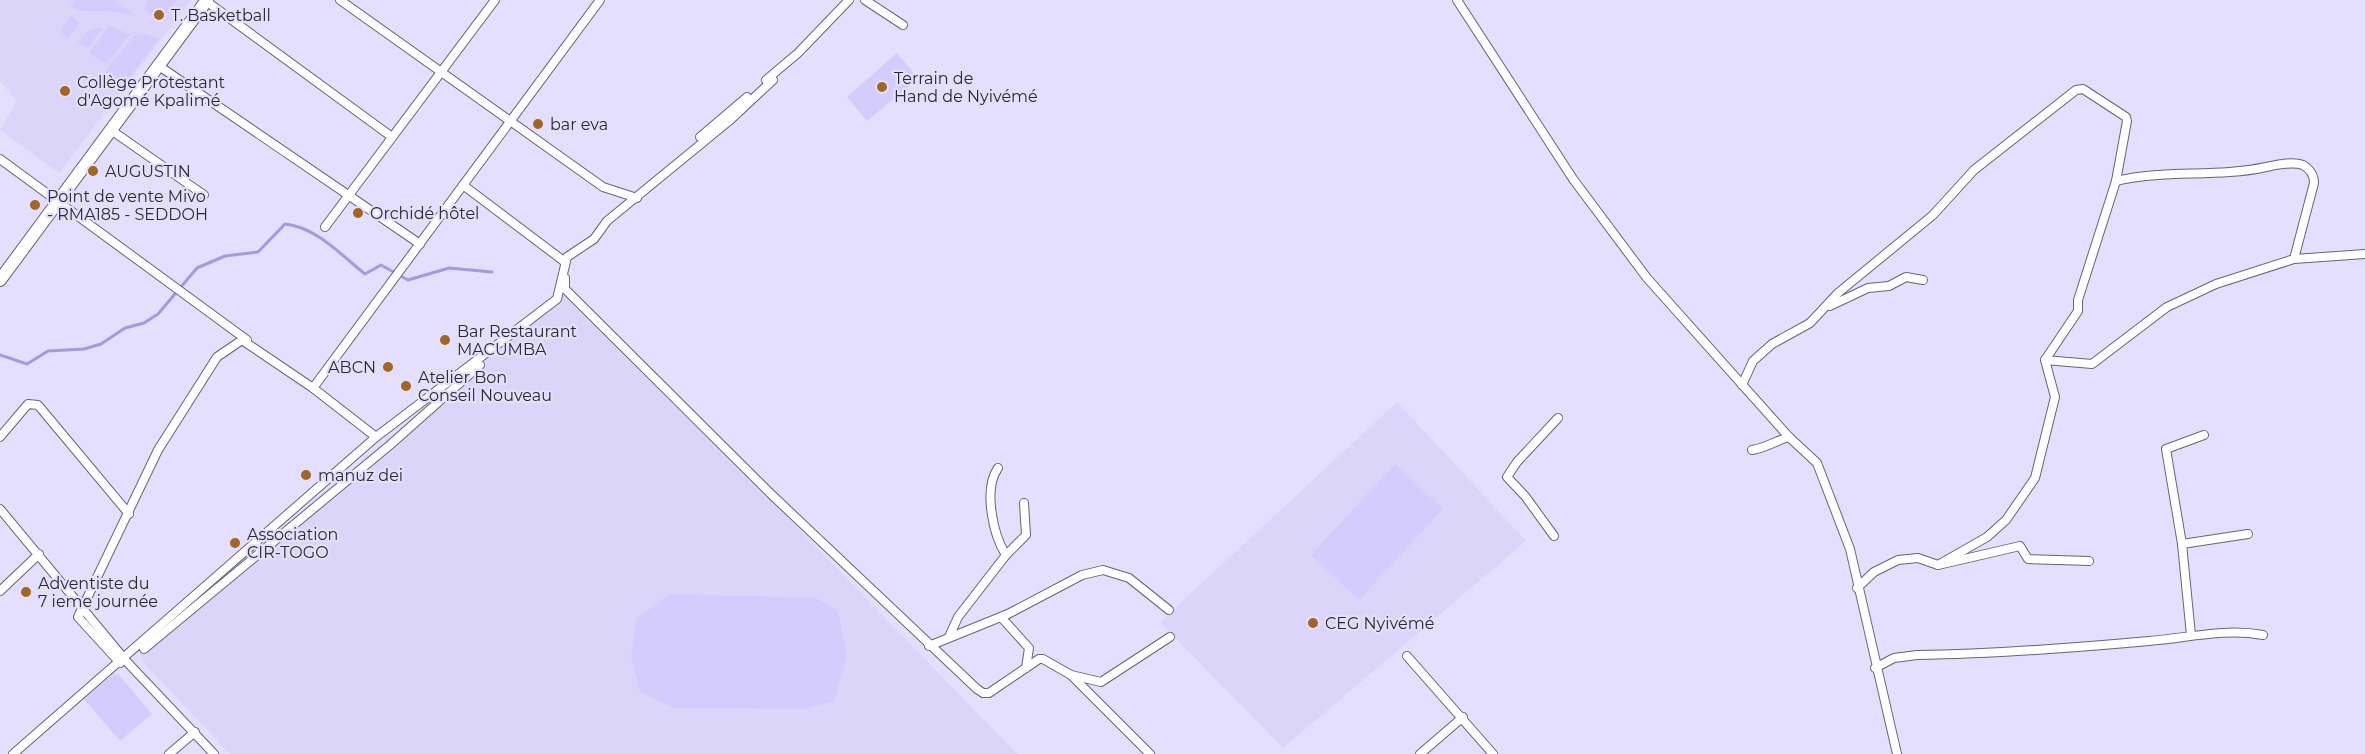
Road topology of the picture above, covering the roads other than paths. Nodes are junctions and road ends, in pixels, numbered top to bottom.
1 (340, 0) edge
2 (495, 0) edge
3 (600, 0) edge
4 (849, 0) edge
5 (865, 0) edge
6 (1457, 0) edge
7 (207, 1) edge
8 (903, 25) dead end
9 (159, 66) junction
10 (441, 72) junction
11 (773, 80) dead end
12 (510, 121) junction
13 (111, 130) junction
14 (392, 137) junction
15 (0, 159) edge
16 (2116, 181) junction
17 (463, 185) junction
18 (204, 195) dead end
19 (348, 195) junction
20 (58, 202) junction
21 (325, 227) dead end
22 (420, 244) junction
23 (2365, 254) edge
24 (2294, 259) junction
25 (0, 280) edge
26 (1923, 280) dead end
27 (565, 289) junction
28 (1824, 308) junction
29 (2045, 360) junction
30 (208, 369) dead end
31 (1742, 385) junction
32 (313, 388) junction
33 (1558, 418) dead end
34 (2204, 435) dead end
35 (0, 437) edge
36 (376, 437) junction
37 (1788, 437) junction
38 (390, 445) junction
39 (1752, 450) dead end
40 (998, 468) dead end
41 (1024, 503) dead end
42 (0, 509) edge
43 (129, 514) junction
44 (2248, 534) dead end
45 (1554, 536) dead end
46 (2182, 544) junction
47 (39, 554) junction
48 (1006, 555) junction
49 (2089, 561) dead end
50 (1938, 564) junction
51 (1857, 588) junction
52 (0, 591) edge
53 (82, 605) junction
54 (1169, 610) dead end
55 (1001, 617) junction
56 (2191, 635) junction
57 (2263, 635) dead end
58 (949, 637) junction
59 (1170, 637) dead end
60 (929, 646) junction
61 (1407, 656) dead end
62 (124, 662) junction
63 (1026, 668) junction
64 (1875, 668) junction
65 (1071, 675) junction
66 (1463, 717) junction
67 (195, 732) junction
68 (15, 754) edge
69 (169, 754) edge
70 (214, 754) edge
71 (1150, 754) edge
72 (1420, 754) edge
73 (1493, 754) edge
74 (1897, 754) edge

1 - 10 street
2 - 10 street
3 - 12 street
4 - 12 street
5 - 8 street
6 - 31 street
7 - 9 main road
7 - 14 street
9 - 13 main road
9 - 19 street
10 - 12 street
10 - 14 street
11 - 36 street
12 - 17 street
13 - 18 street
13 - 20 main road
14 - 19 street
15 - 20 street
16 - 24 street
16 - 28 street
16 - 29 street
17 - 22 street
17 - 27 street
19 - 21 street
19 - 22 street
20 - 25 main road
20 - 32 street
22 - 32 street
23 - 24 street
24 - 29 street
26 - 28 street
27 - 38 street
27 - 60 street
28 - 31 street
29 - 50 street
30 - 43 street
31 - 37 street
32 - 36 street
32 - 38 street
32 - 62 street
33 - 45 street
34 - 46 street
35 - 43 street
36 - 62 street
37 - 39 street
37 - 51 street
38 - 62 street
40 - 48 street
41 - 48 street
42 - 47 street
43 - 53 street
44 - 46 street
46 - 56 street
47 - 52 street
47 - 53 street
48 - 58 street
49 - 50 street
50 - 51 street
51 - 64 street
53 - 62 street
54 - 55 street
55 - 58 street
55 - 63 street
56 - 57 street
56 - 64 street
58 - 60 street
59 - 65 street
60 - 63 street
61 - 66 street
62 - 67 street
62 - 68 street
63 - 65 street
64 - 74 street
65 - 71 street
66 - 72 street
66 - 73 street
67 - 69 street
67 - 70 street

